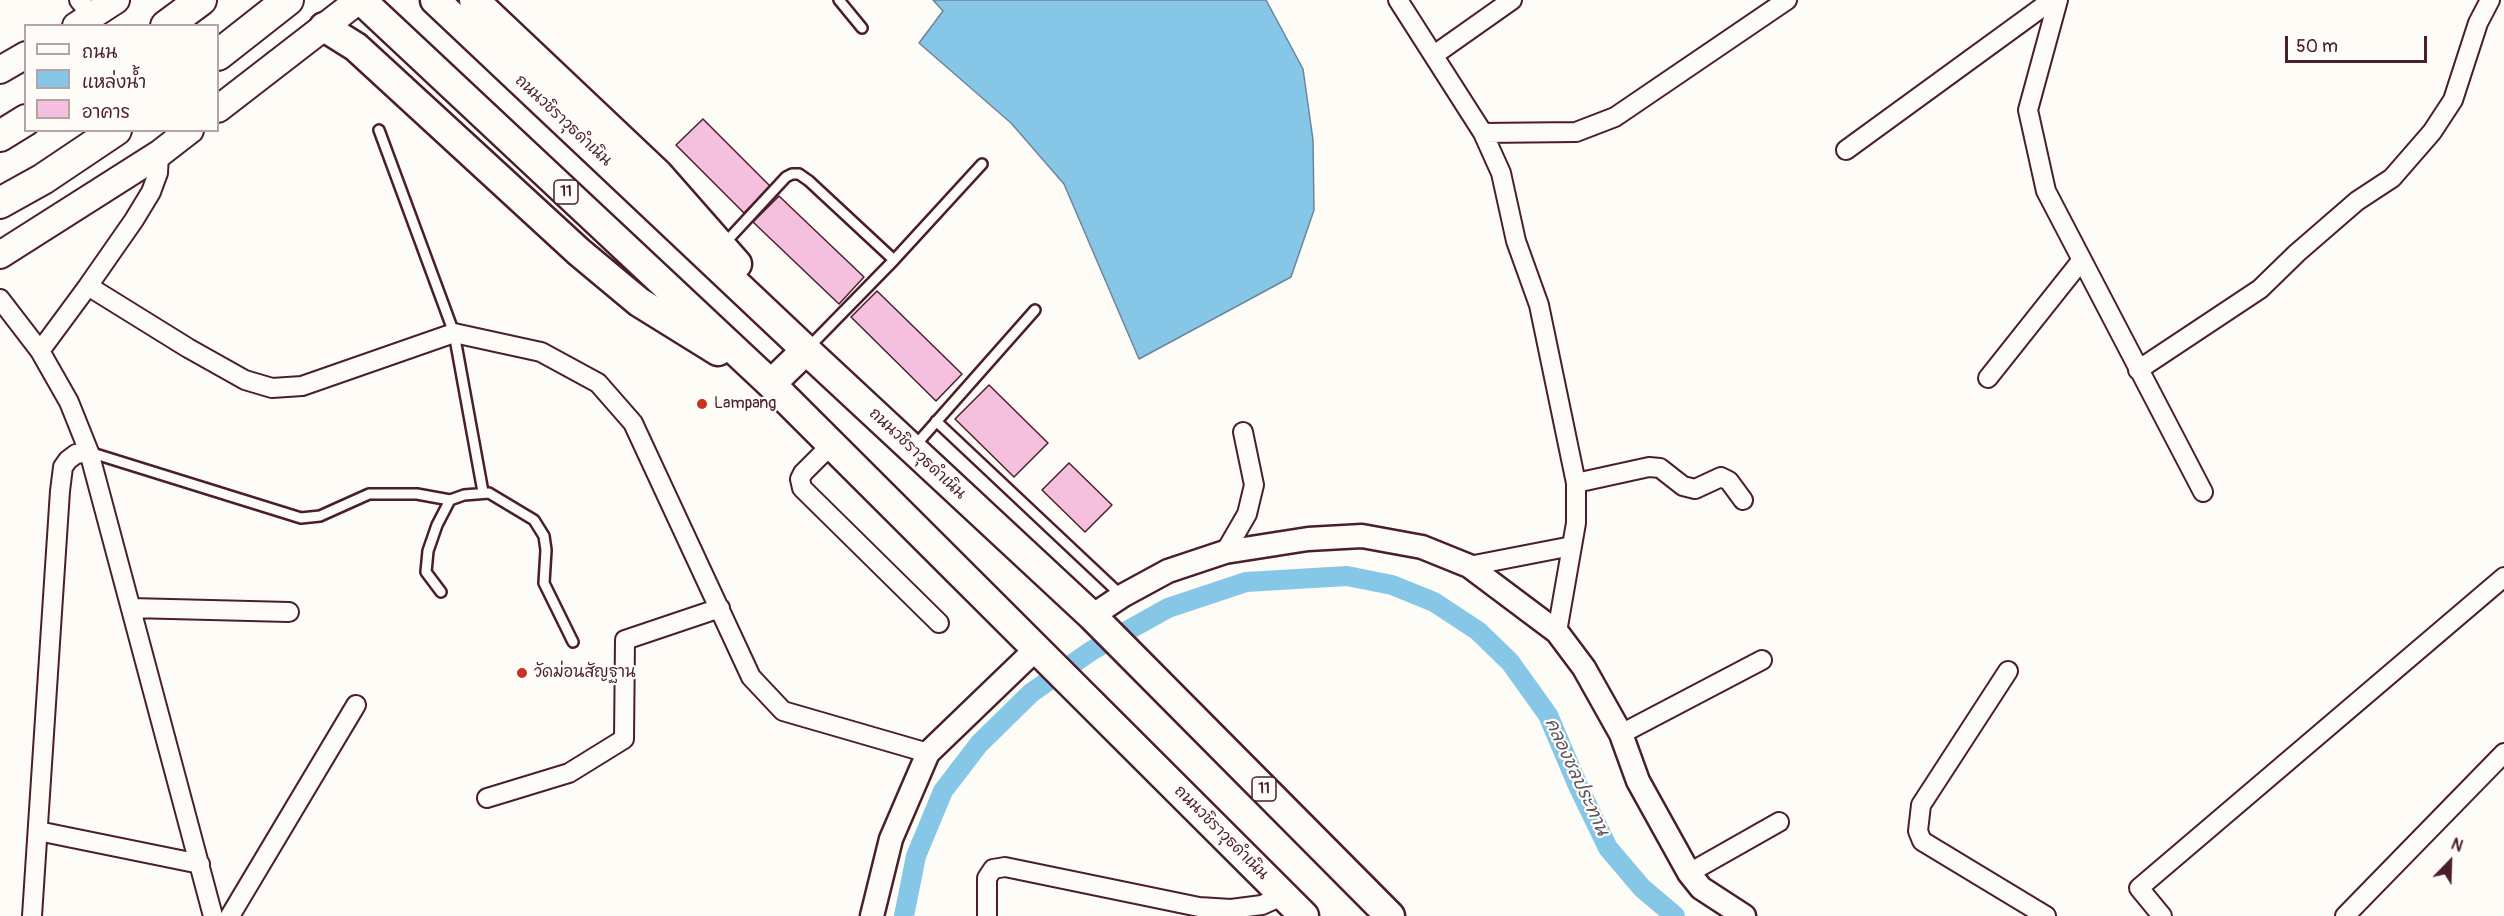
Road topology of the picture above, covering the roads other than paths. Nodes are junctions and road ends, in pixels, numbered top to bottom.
1 (116, 0) edge
2 (201, 0) edge
3 (288, 0) edge
4 (360, 0) edge
5 (435, 0) edge
6 (474, 0) edge
7 (839, 0) edge
8 (1398, 0) edge
9 (1512, 0) edge
10 (1787, 0) edge
11 (2052, 0) edge
12 (2058, 0) edge
13 (2490, 0) edge
14 (82, 14) edge
15 (169, 24) edge
16 (324, 27) junction
17 (862, 28) dead end
18 (219, 54) edge
19 (1434, 55) junction
20 (24, 56) edge
21 (0, 70) edge
22 (219, 108) edge
23 (24, 121) edge
24 (379, 130) dead end
25 (113, 132) edge
26 (187, 132) edge
27 (1483, 133) junction
28 (0, 136) edge
29 (1846, 150) dead end
30 (159, 154) junction
31 (981, 164) dead end
32 (0, 203) edge
33 (722, 246) junction
34 (0, 255) edge
35 (894, 260) junction
36 (2081, 261) junction
37 (88, 286) junction
38 (0, 299) edge
39 (1035, 310) dead end
40 (454, 333) junction
41 (806, 350) junction
42 (40, 351) junction
43 (2138, 370) junction
44 (1988, 378) dead end
45 (771, 384) junction
46 (936, 421) junction
47 (1243, 432) dead end
48 (831, 445) junction
49 (912, 449) junction
50 (89, 452) junction
51 (1576, 483) junction
52 (483, 492) junction
53 (2203, 492) dead end
54 (1743, 500) dead end
55 (450, 501) junction
56 (1572, 546) junction
57 (1225, 552) junction
58 (1469, 566) junction
59 (2504, 577) edge
60 (441, 592) dead end
61 (1122, 596) junction
62 (131, 608) junction
63 (720, 608) junction
64 (289, 612) dead end
65 (1092, 616) junction
66 (939, 623) dead end
67 (1557, 632) junction
68 (573, 642) dead end
69 (1036, 649) junction
70 (1762, 660) dead end
71 (2008, 671) dead end
72 (356, 705) dead end
73 (1621, 734) junction
74 (928, 753) junction
75 (2504, 753) edge
76 (487, 798) dead end
77 (1779, 822) dead end
78 (38, 831) junction
79 (200, 864) junction
80 (1689, 873) junction
81 (1284, 895) junction
82 (32, 916) edge
83 (213, 916) edge
84 (230, 916) edge
85 (872, 916) edge
86 (987, 916) edge
87 (1304, 916) edge
88 (1390, 916) edge
89 (1744, 916) edge
90 (2046, 916) edge
91 (2162, 916) edge
92 (2345, 916) edge

1 - 14 main road
2 - 15 highway
3 - 18 highway
4 - 16 main road
4 - 45 main road, ถนนวชิราวุธดำเนิน / 11
5 - 41 main road, ถนนวชิราวุธดำเนิน / 11
6 - 33 main road
7 - 17 lane
8 - 19 street
9 - 19 street
10 - 27 street
11 - 29 street
12 - 36 street
13 - 43 street
16 - 22 main road
16 - 45 main road
19 - 27 street
20 - 21 main road
23 - 28 highway
24 - 40 lane
25 - 32 highway
26 - 30 main road
27 - 51 street
30 - 34 main road
30 - 37 street
31 - 35 lane
33 - 35 lane
33 - 41 main road
35 - 41 lane
36 - 43 street
36 - 44 street
37 - 40 street
37 - 42 street
38 - 42 street
39 - 46 lane
40 - 52 lane
40 - 63 street
41 - 45 main road
41 - 49 main road, ถนนวชิราวุธดำเนิน / 11
42 - 50 street
43 - 53 street
45 - 48 main road, ถนนวชิราวุธดำเนิน / 11
46 - 49 lane
46 - 61 lane
47 - 57 street
48 - 66 street
48 - 69 main road, ถนนวชิราวุธดำเนิน / 11
49 - 65 main road, ถนนวชิราวุธดำเนิน / 11
50 - 55 lane
50 - 62 street
50 - 78 street
51 - 54 street
51 - 56 street
52 - 55 lane
52 - 68 lane
55 - 60 lane
56 - 58 street
56 - 67 street
57 - 58 street
57 - 61 street
58 - 67 street
59 - 91 street
61 - 65 street
62 - 64 street
62 - 79 street
63 - 74 street
63 - 76 street
65 - 88 main road, ถนนวชิราวุธดำเนิน / 11
67 - 73 street
69 - 74 street
69 - 81 main road, ถนนวชิราวุธดำเนิน / 11
70 - 73 street
71 - 90 street
72 - 84 street
73 - 80 street
74 - 85 street
75 - 92 street
77 - 80 street
78 - 79 street
78 - 82 street
79 - 83 street
80 - 89 street
81 - 86 street
81 - 87 main road, ถนนวชิราวุธดำเนิน / 11

